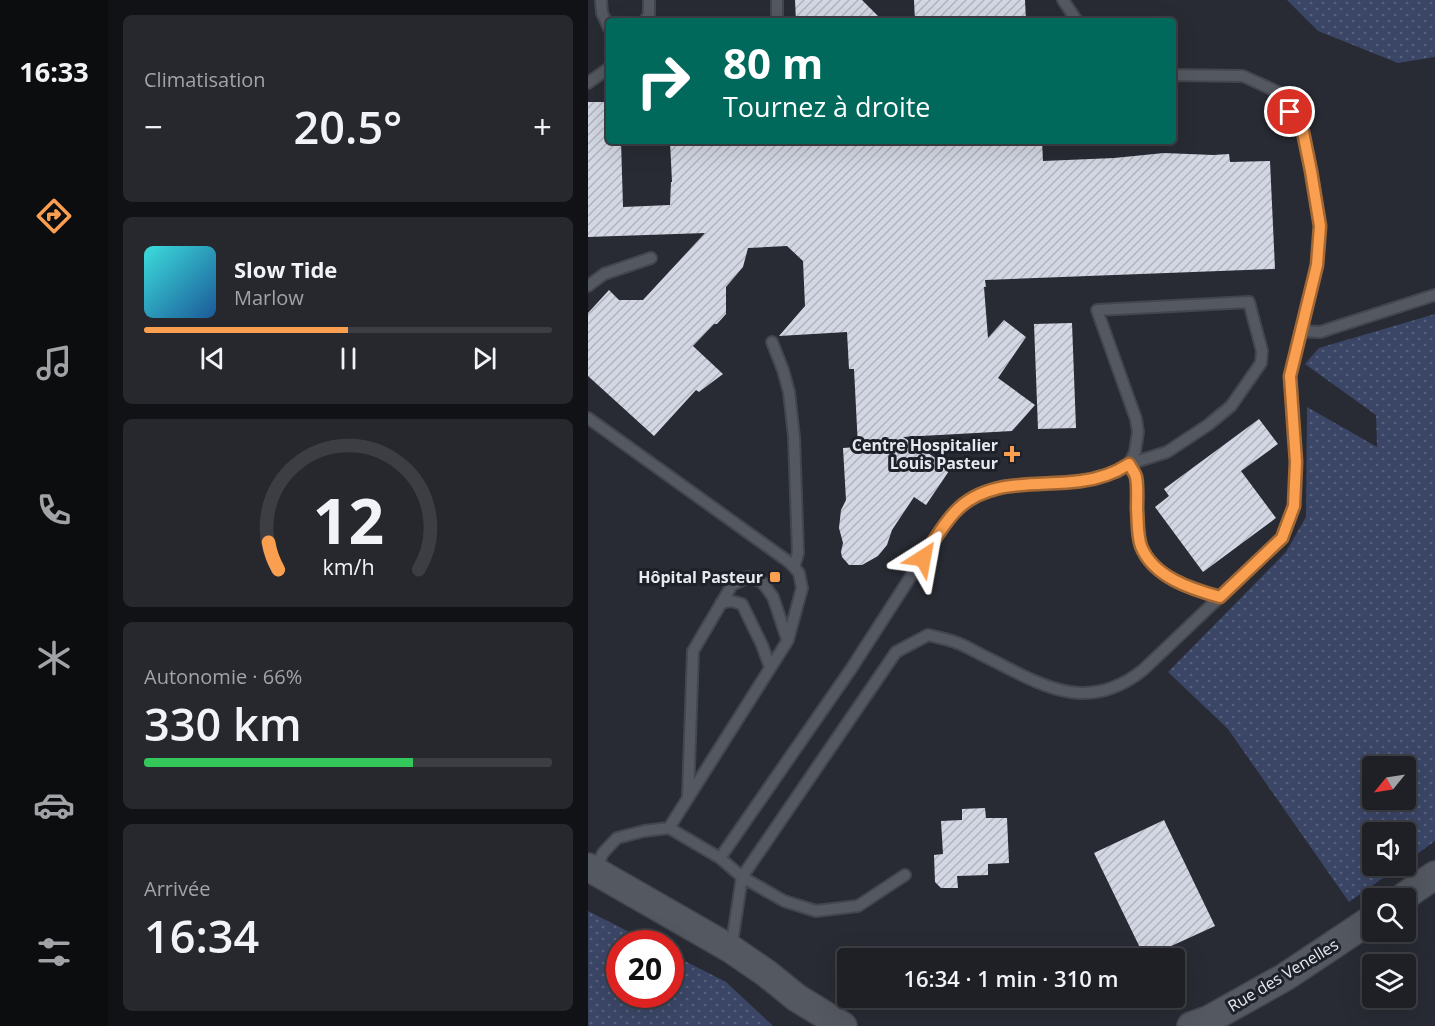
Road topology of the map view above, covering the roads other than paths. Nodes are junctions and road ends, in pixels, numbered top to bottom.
1 (601, 0) edge
2 (648, 0) edge
3 (777, 0) edge
4 (1064, 0) edge
5 (647, 18) edge
6 (777, 18) edge
7 (1075, 18) edge
8 (606, 22) edge
9 (606, 70) edge
10 (1176, 75) edge
11 (588, 83) edge
12 (651, 258) dead end
13 (588, 286) edge
14 (1435, 295) edge
15 (1302, 332) junction
16 (772, 342) dead end
17 (588, 418) edge
18 (1129, 464) junction
19 (794, 567) junction
20 (1220, 597) junction
21 (722, 603) junction
22 (788, 640) junction
23 (770, 667) junction
24 (688, 797) junction
25 (669, 828) junction
26 (720, 858) junction
27 (591, 869) edge
28 (905, 875) dead end
29 (1435, 875) edge
30 (742, 878) junction
31 (1416, 888) edge
32 (1362, 926) edge
33 (731, 949) junction
34 (843, 1026) edge
35 (1191, 1026) edge

1 - 8 lane
2 - 5 lane
3 - 6 lane
4 - 7 lane
9 - 11 lane
10 - 15 lane
12 - 13 lane
14 - 15 lane
15 - 20 lane
16 - 19 lane
17 - 19 lane
18 - 18 lane
18 - 20 lane
18 - 26 lane
19 - 22 lane
20 - 30 lane
21 - 22 lane
21 - 23 lane
21 - 24 lane
22 - 23 lane
23 - 24 lane
24 - 25 lane
25 - 26 lane
25 - 27 lane
26 - 30 lane
27 - 33 street
28 - 30 lane
29 - 31 street
30 - 33 lane
32 - 35 street, Rue des Venelles
33 - 34 street

